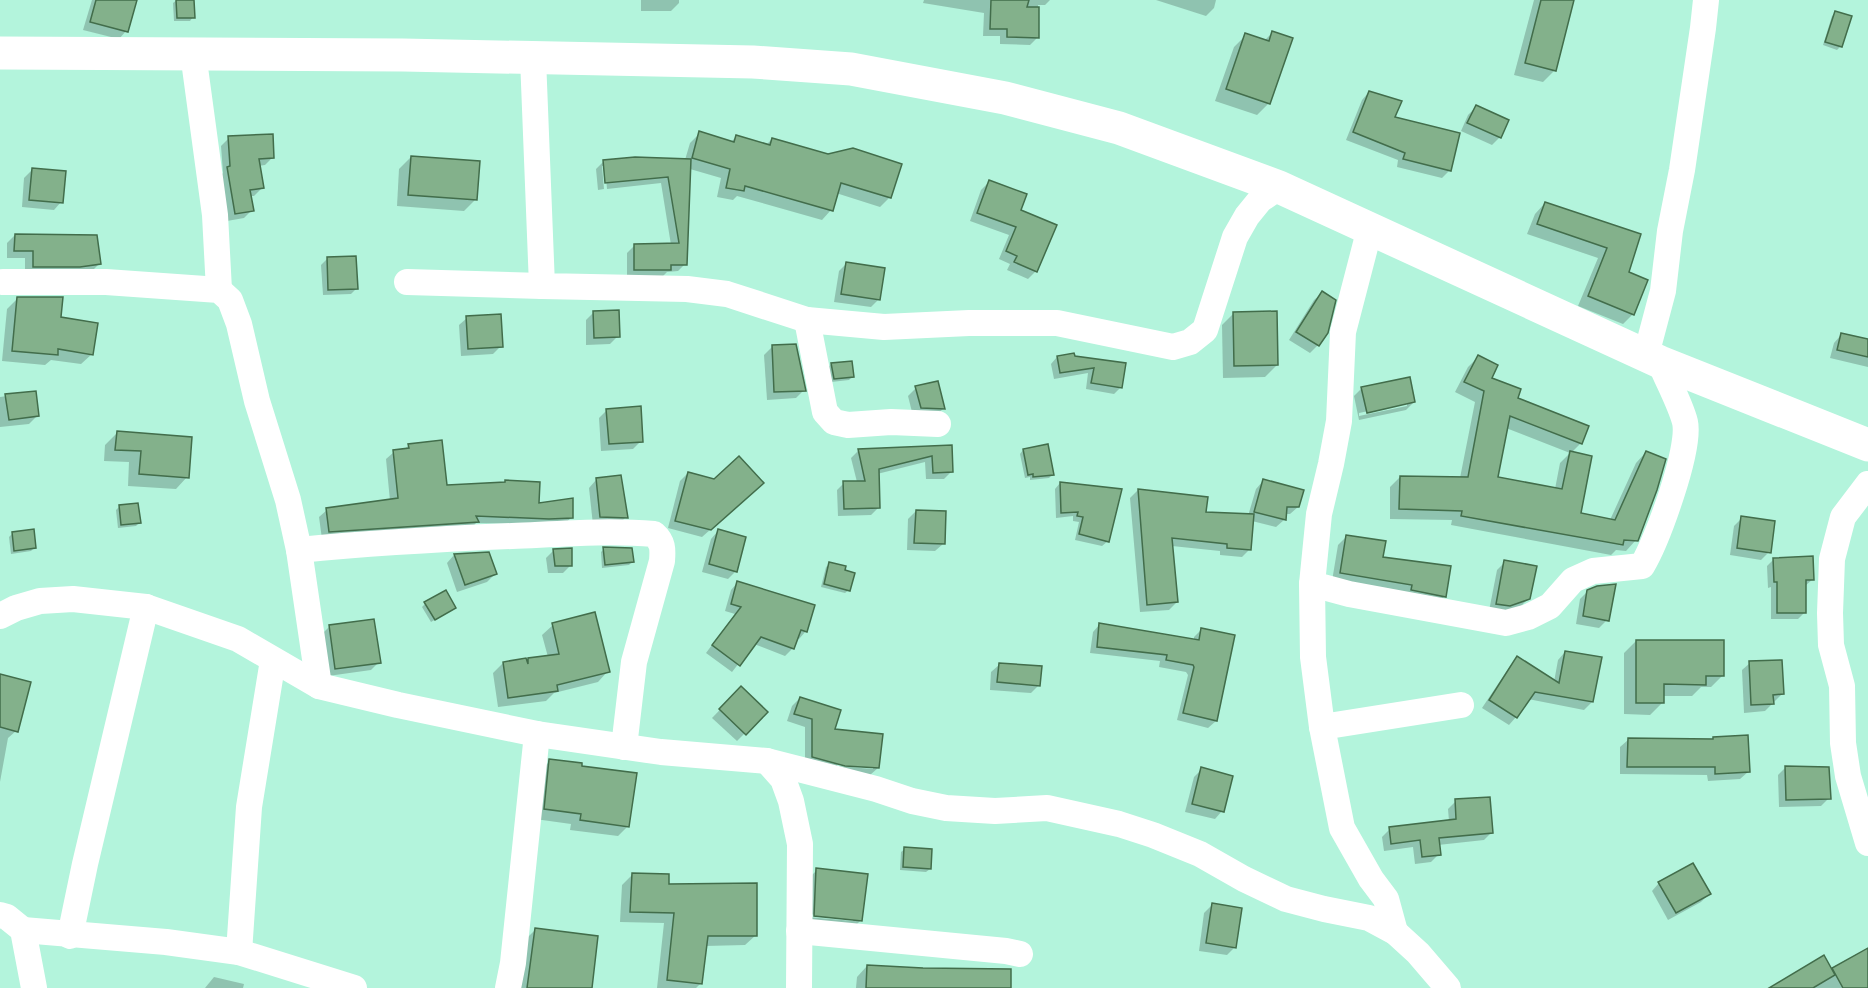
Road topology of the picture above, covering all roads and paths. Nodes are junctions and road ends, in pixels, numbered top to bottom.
1 (1706, 0) edge
2 (0, 53) edge
3 (193, 53) junction
4 (533, 58) junction
5 (1279, 187) junction
6 (1370, 228) junction
7 (3, 282) dead end
8 (407, 282) dead end
9 (542, 286) junction
10 (219, 290) junction
11 (807, 320) junction
12 (1653, 359) junction
13 (938, 424) dead end
14 (1868, 445) edge
15 (1868, 484) edge
16 (299, 550) junction
17 (1311, 584) junction
18 (146, 607) junction
19 (0, 616) edge
20 (273, 660) junction
21 (319, 686) junction
22 (1461, 705) dead end
23 (1322, 727) junction
24 (537, 734) junction
25 (624, 747) junction
26 (767, 760) junction
27 (1868, 843) edge
28 (0, 915) edge
29 (23, 930) junction
30 (799, 930) junction
31 (1395, 932) junction
32 (70, 936) junction
33 (239, 952) junction
34 (1020, 954) dead end
35 (34, 988) edge
36 (354, 988) edge
37 (508, 988) edge
38 (799, 988) edge
39 (1448, 988) edge

1 - 12 street
2 - 3 main road
3 - 4 main road
3 - 10 street
4 - 5 main road
4 - 9 street
5 - 6 main road
5 - 11 street
6 - 12 main road
6 - 17 street
7 - 10 street
8 - 9 street
9 - 11 street
10 - 16 street
11 - 13 street
12 - 14 main road
12 - 17 street
15 - 27 street
16 - 21 street
16 - 25 street
17 - 23 street
18 - 19 street
18 - 20 street
18 - 32 street
20 - 21 street
20 - 33 street
21 - 24 street
22 - 23 street
23 - 31 street
24 - 25 street
24 - 37 street
25 - 26 street
26 - 30 street
26 - 31 street
28 - 29 street
29 - 32 street
29 - 35 street
30 - 34 street
30 - 38 street
31 - 39 street
32 - 33 street
33 - 36 street

